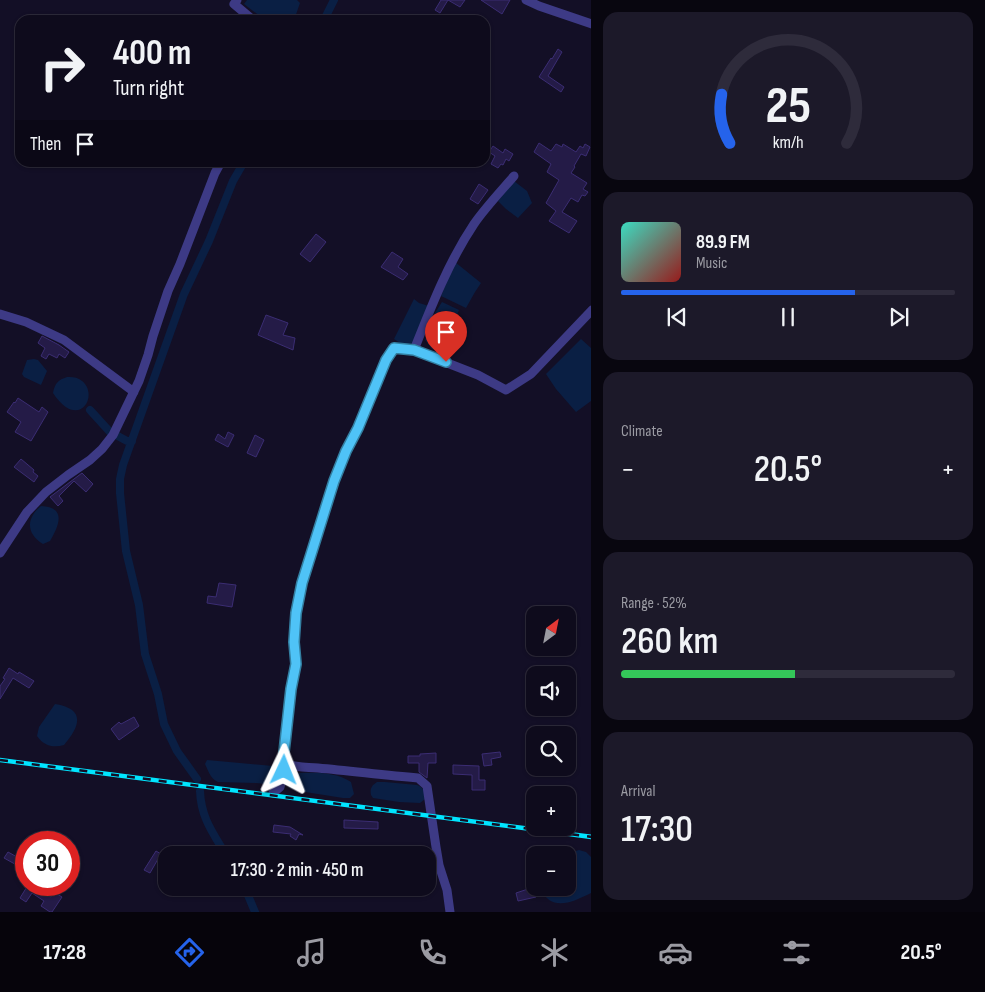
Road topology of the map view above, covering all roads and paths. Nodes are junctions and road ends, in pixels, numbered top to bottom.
1 (237, 0) edge
2 (526, 0) edge
3 (246, 15) edge
4 (591, 24) edge
5 (218, 167) edge
6 (514, 176) dead end
7 (591, 310) edge
8 (0, 314) edge
9 (414, 350) junction
10 (134, 392) junction
11 (0, 553) edge
12 (284, 760) junction
13 (273, 793) dead end
14 (450, 912) edge

1 - 3 street
2 - 4 street
5 - 10 street
6 - 9 street
7 - 9 street
8 - 10 street
9 - 12 street
10 - 11 street
12 - 13 street
12 - 14 street

